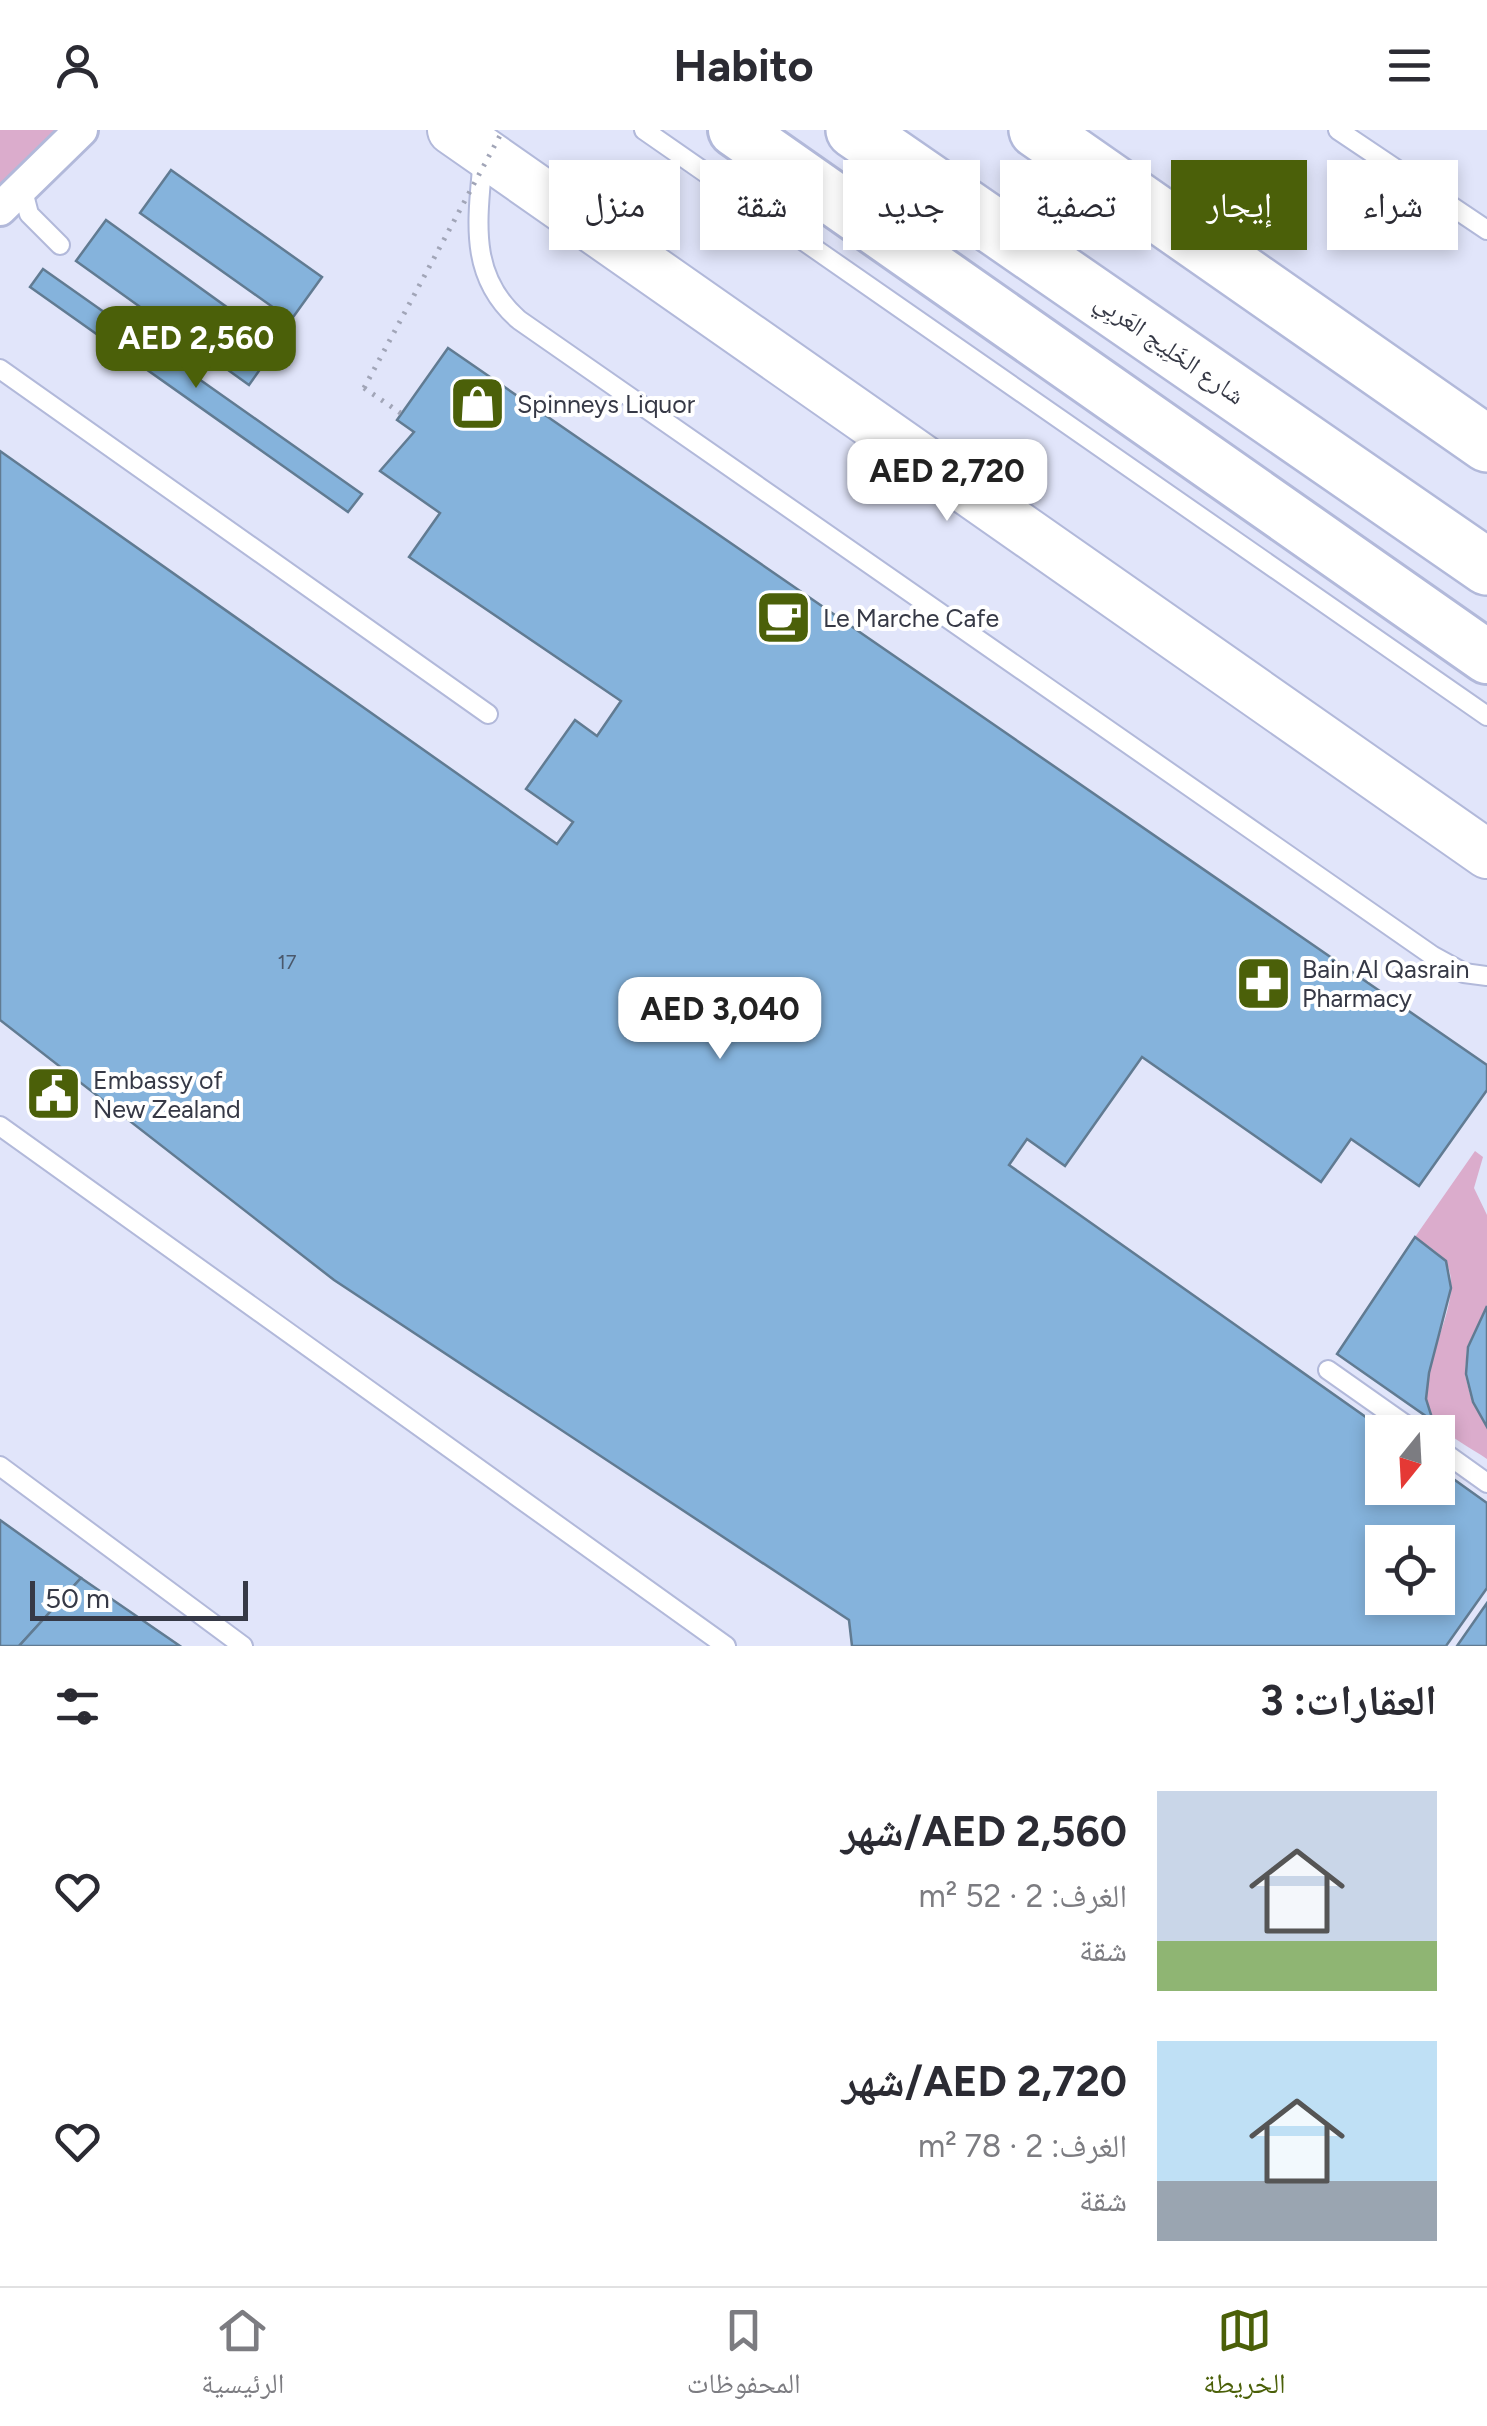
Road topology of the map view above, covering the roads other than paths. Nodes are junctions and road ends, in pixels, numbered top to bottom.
1 (81, 130) edge
2 (644, 130) edge
3 (735, 130) edge
4 (854, 130) edge
5 (1037, 130) edge
6 (1338, 130) edge
7 (480, 137) edge
8 (11, 198) edge
9 (1487, 230) edge
10 (60, 245) dead end
11 (0, 369) edge
12 (1487, 444) edge
13 (1487, 567) edge
14 (1487, 657) edge
15 (488, 714) dead end
16 (1487, 716) edge
17 (1487, 854) edge
18 (1487, 976) edge
19 (0, 1126) edge
20 (1328, 1370) dead end
21 (1392, 1415) edge
22 (1455, 1460) edge
23 (0, 1466) edge
24 (1487, 1483) edge
25 (243, 1646) edge
26 (726, 1646) edge

1 - 8 street
2 - 16 lane
3 - 14 main road
4 - 13 highway, شارع الخَلِيج العَربِي
5 - 12 highway
6 - 9 lane
7 - 17 street
7 - 18 lane
8 - 10 lane
11 - 15 lane
19 - 26 lane
20 - 21 lane
22 - 24 lane
23 - 25 lane

